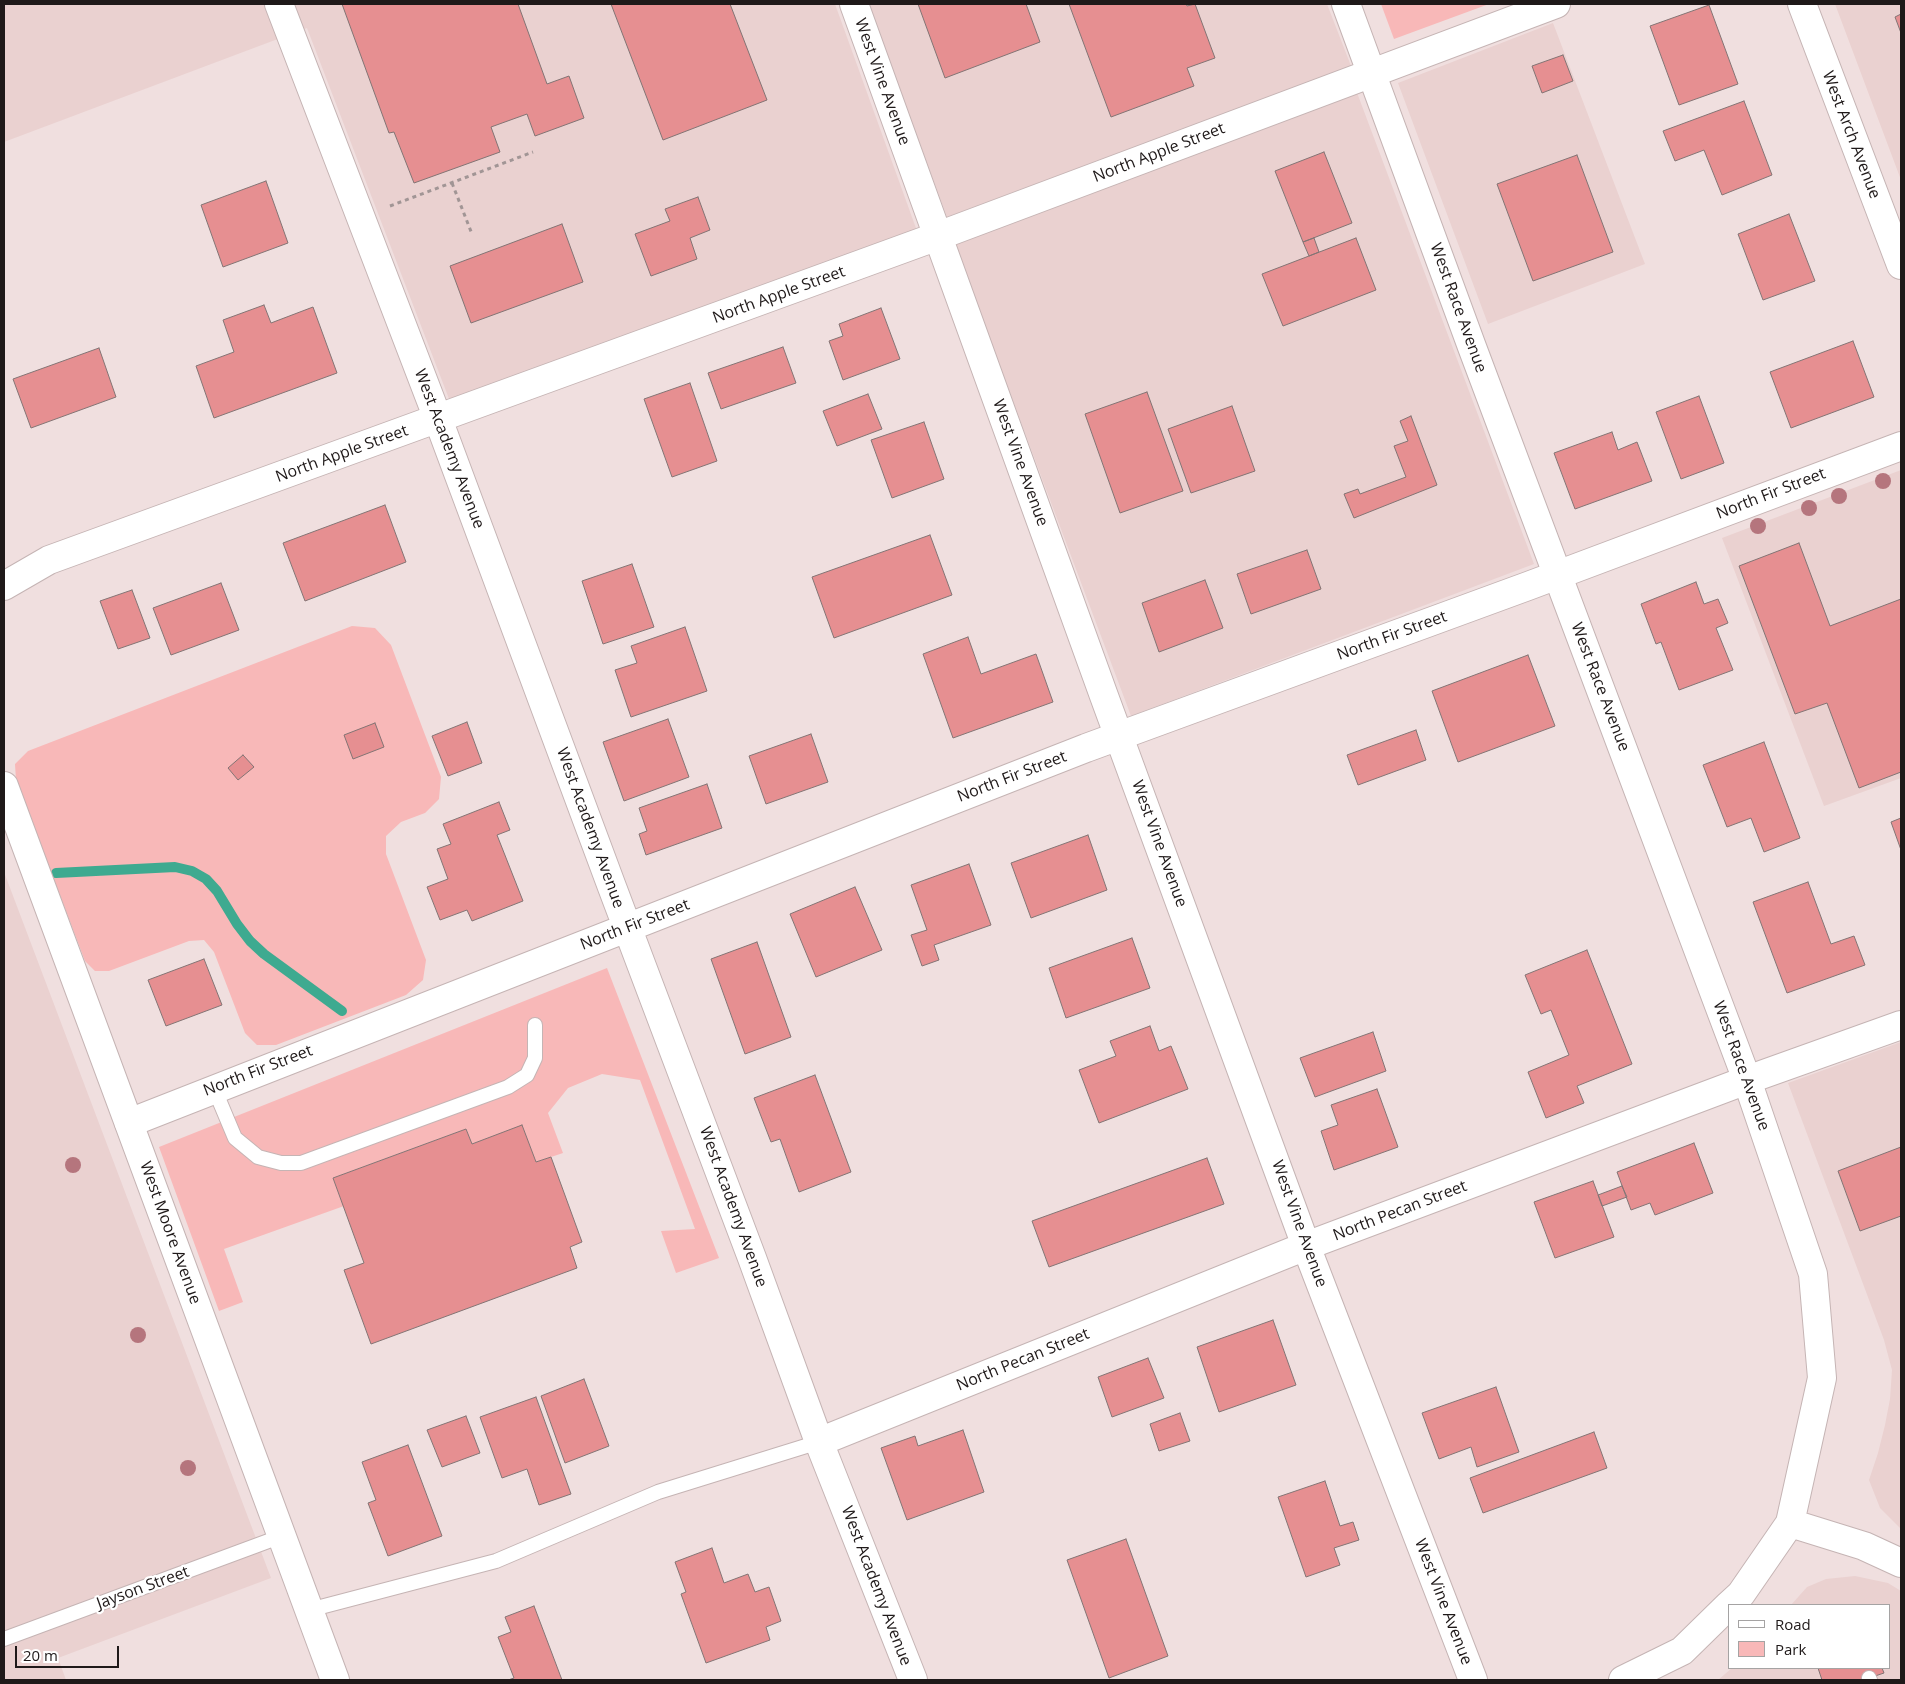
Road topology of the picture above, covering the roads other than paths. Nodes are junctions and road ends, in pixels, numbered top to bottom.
1 (279, 4) edge
2 (854, 4) edge
3 (1346, 4) edge
4 (1556, 4) edge
5 (1802, 4) edge
6 (1372, 72) junction
7 (938, 236) junction
8 (1901, 265) edge
9 (438, 419) junction
10 (1901, 446) edge
11 (1558, 575) junction
12 (4, 586) edge
13 (1120, 736) junction
14 (4, 786) edge
15 (628, 928) junction
16 (535, 1025) dead end
17 (1901, 1025) edge
18 (1747, 1080) junction
19 (214, 1088) junction
20 (129, 1123) junction
21 (1306, 1246) junction
22 (819, 1442) junction
23 (1790, 1523) junction
24 (282, 1536) junction
25 (1901, 1563) edge
26 (1730, 1604) edge
27 (1728, 1606) edge
28 (309, 1610) junction
29 (4, 1639) edge
30 (335, 1680) edge
31 (913, 1680) edge
32 (1473, 1680) edge
33 (1623, 1680) edge

1 - 9 street, West Academy Avenue
2 - 7 street, West Vine Avenue
3 - 6 street, West Race Avenue
4 - 6 street, North Apple Street
5 - 8 street, West Arch Avenue
6 - 7 street, North Apple Street
6 - 11 street, West Race Avenue
7 - 9 street, North Apple Street
7 - 13 street, West Vine Avenue
9 - 12 street, North Apple Street
9 - 15 street, West Academy Avenue
10 - 11 street, North Fir Street
11 - 13 street, North Fir Street
11 - 18 street, West Race Avenue
13 - 15 street, North Fir Street
13 - 21 street, West Vine Avenue
14 - 20 street, West Moore Avenue
15 - 19 street, North Fir Street
15 - 22 street, West Academy Avenue
16 - 19 lane
17 - 18 street, North Pecan Street
18 - 21 street, North Pecan Street
18 - 23 street, West Race Avenue
19 - 20 street, North Fir Street
20 - 24 street, West Moore Avenue
21 - 22 street, North Pecan Street
21 - 32 street, West Vine Avenue
22 - 28 lane
22 - 31 street, West Academy Avenue
23 - 25 street
23 - 26 street
24 - 28 street, West Moore Avenue
24 - 29 lane, Jayson Street
27 - 33 street
28 - 30 street, West Moore Avenue

